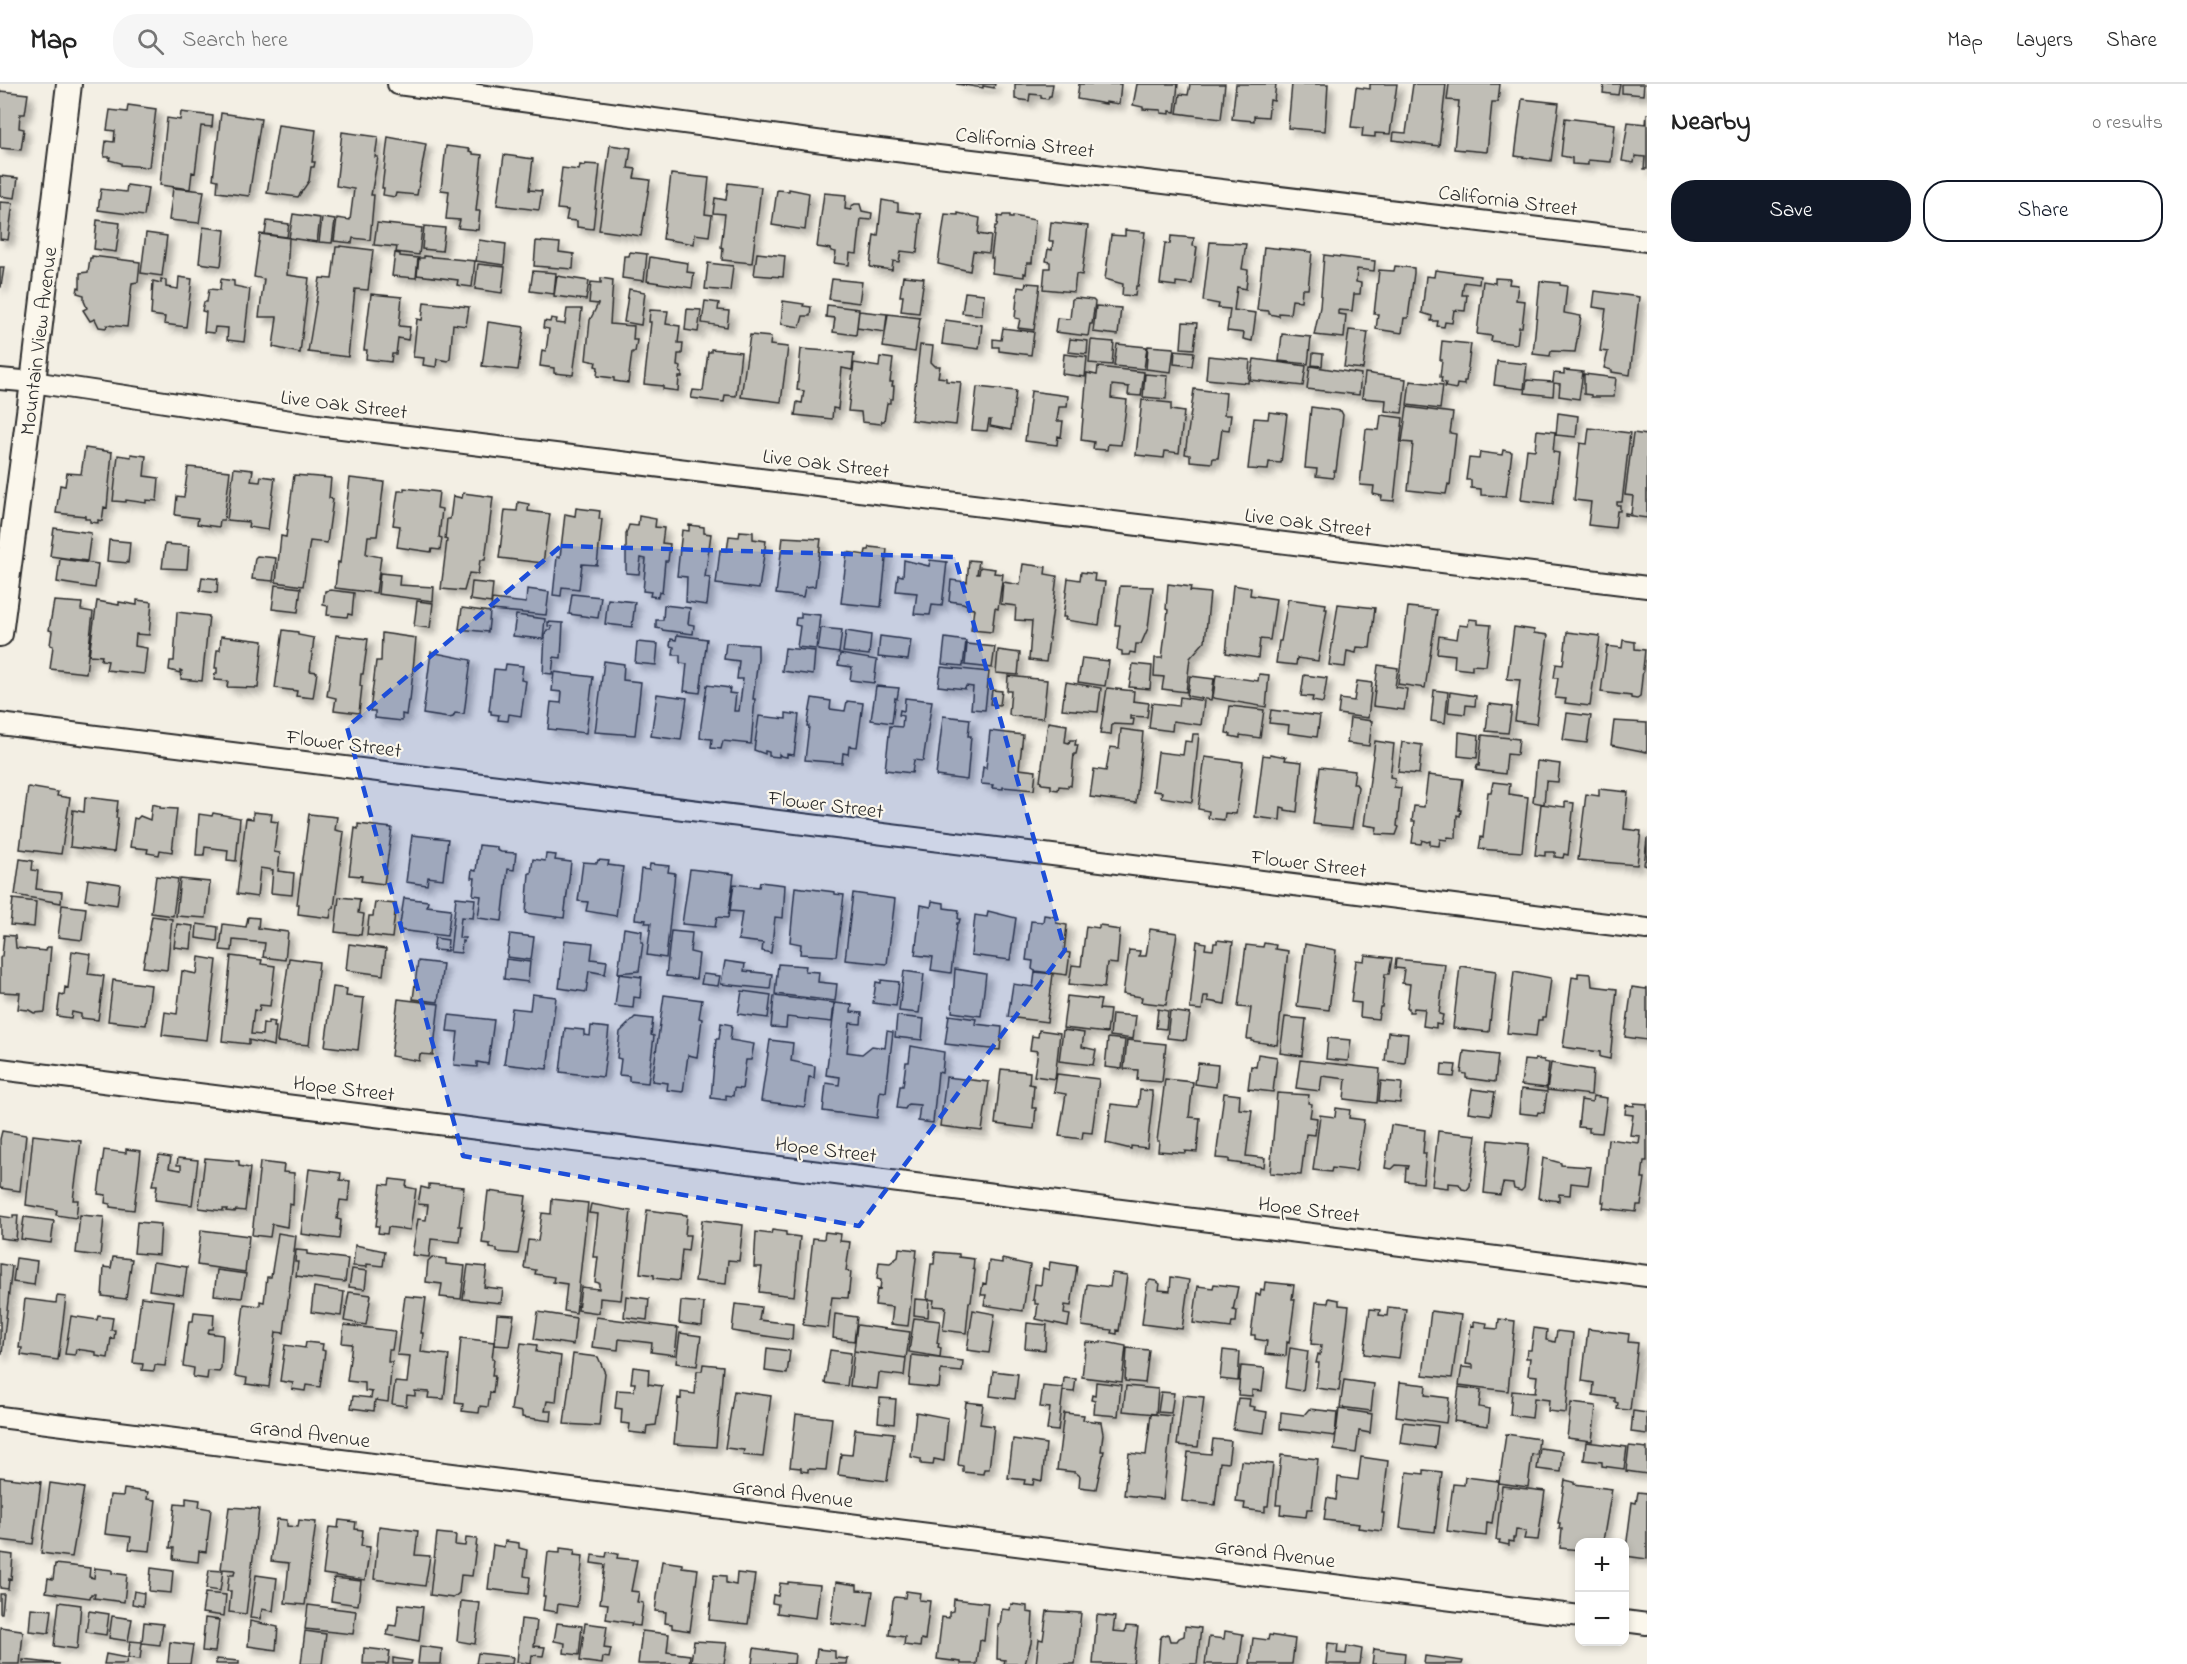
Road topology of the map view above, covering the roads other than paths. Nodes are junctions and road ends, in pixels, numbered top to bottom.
1 (69, 84) edge
2 (398, 84) edge
3 (1647, 241) edge
4 (0, 379) edge
5 (33, 382) junction
6 (1647, 587) edge
7 (0, 634) edge
8 (0, 724) edge
9 (1647, 929) edge
10 (0, 1069) edge
11 (1647, 1276) edge
12 (0, 1418) edge
13 (1575, 1615) edge
14 (1629, 1622) edge
15 (1647, 1624) edge

1 - 5 street, Mountain View Avenue
2 - 3 street, California Street
4 - 5 street, Live Oak Street
5 - 6 street, Live Oak Street
5 - 7 street, Mountain View Avenue
8 - 9 street, Flower Street
10 - 11 street, Hope Street
12 - 13 street, Grand Avenue
14 - 15 street

